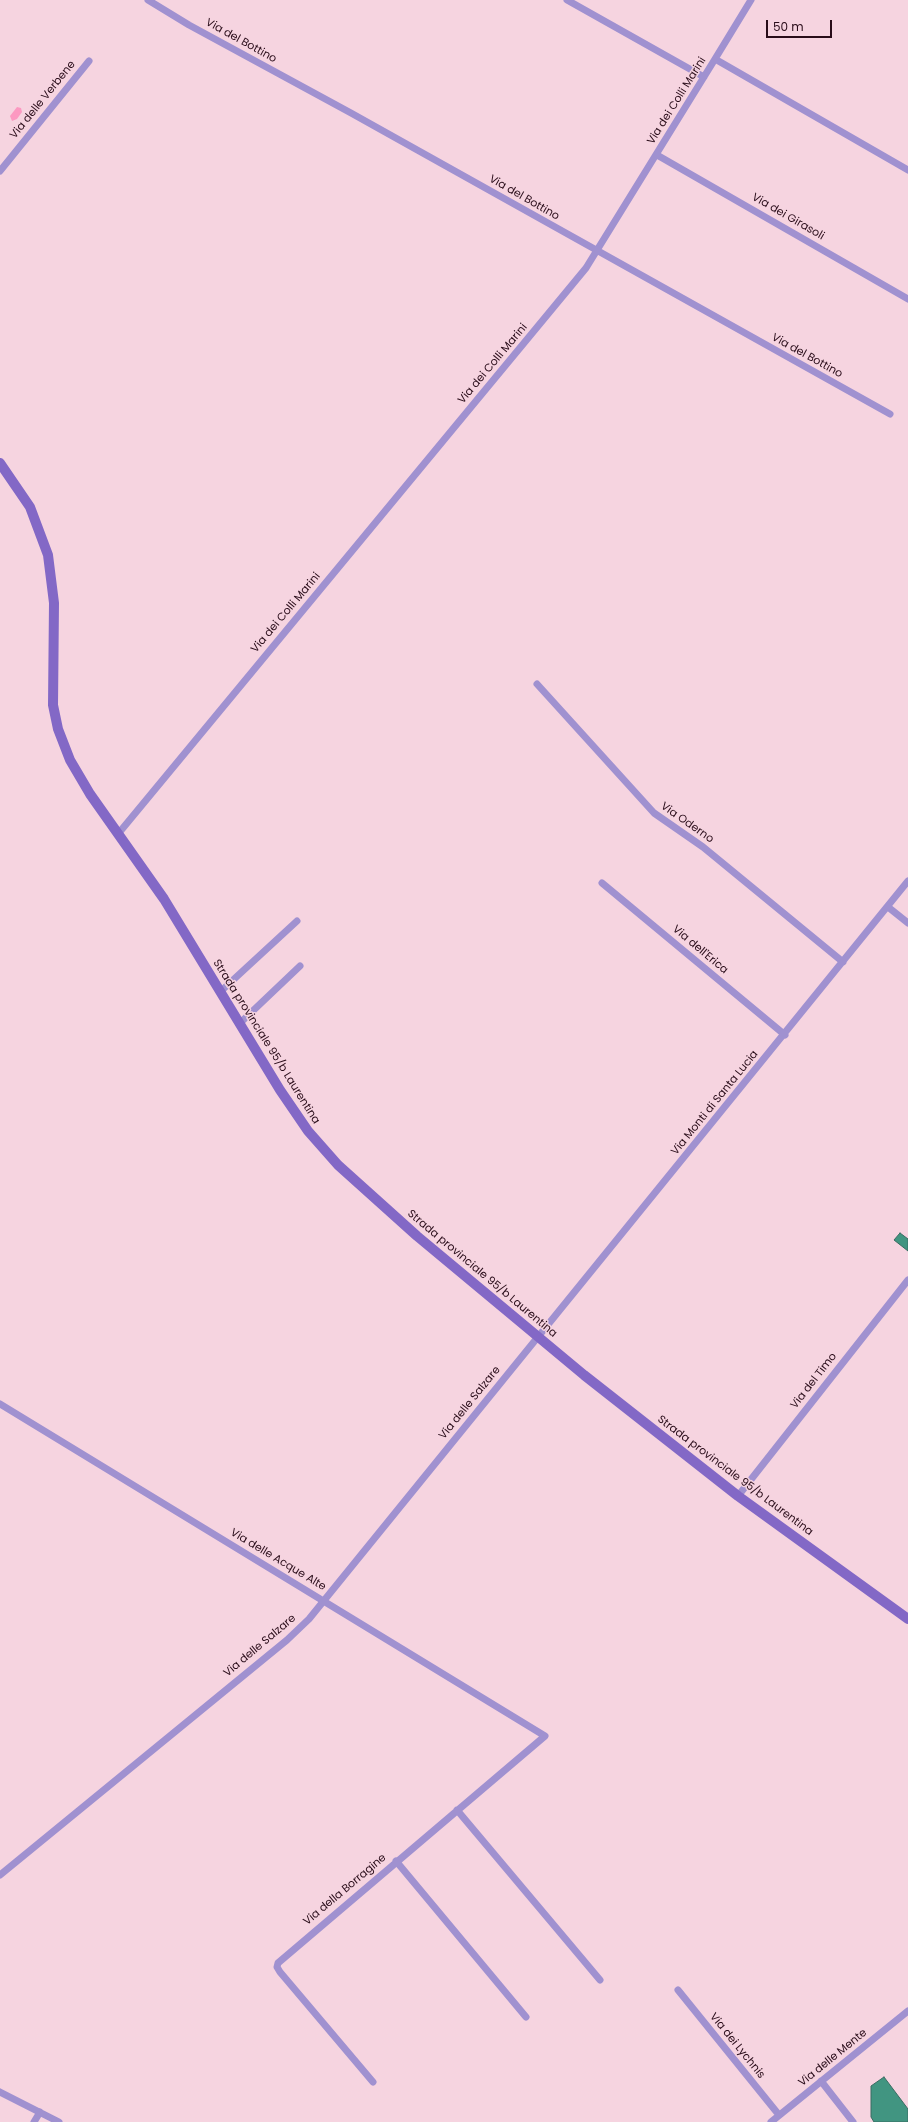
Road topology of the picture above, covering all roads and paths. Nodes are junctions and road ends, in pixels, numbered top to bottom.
1 (148, 0) edge
2 (567, 0) edge
3 (751, 0) edge
4 (715, 59) junction
5 (89, 61) dead end
6 (704, 78) junction
7 (657, 155) junction
8 (908, 170) edge
9 (0, 171) edge
10 (597, 252) junction
11 (908, 299) edge
12 (890, 414) dead end
13 (0, 463) edge
14 (536, 684) dead end
15 (118, 834) junction
16 (908, 881) edge
17 (602, 883) dead end
18 (888, 907) junction
19 (297, 921) dead end
20 (908, 923) edge
21 (843, 962) junction
22 (300, 966) dead end
23 (220, 992) junction
24 (240, 1024) junction
25 (785, 1035) junction
26 (908, 1280) edge
27 (538, 1337) junction
28 (0, 1404) edge
29 (738, 1496) junction
30 (323, 1601) junction
31 (908, 1618) edge
32 (545, 1736) joint
33 (457, 1810) junction
34 (396, 1861) junction
35 (0, 1875) edge
36 (600, 1980) dead end
37 (678, 1990) dead end
38 (908, 2011) edge
39 (526, 2017) dead end
40 (821, 2081) junction
41 (373, 2082) dead end
42 (0, 2092) edge
43 (40, 2112) junction
44 (780, 2115) junction
45 (34, 2122) edge
46 (59, 2122) edge
47 (771, 2122) edge
48 (853, 2122) edge

1 - 10 street, Via del Bottino
2 - 6 street
3 - 4 street
4 - 6 street, Via dei Colli Marini
4 - 8 street, Via dei Colli Marini
5 - 9 street, Via delle Verbene
6 - 7 street, Via dei Colli Marini
7 - 10 street, Via dei Colli Marini
7 - 11 street, Via dei Girasoli
10 - 12 street, Via del Bottino
10 - 15 street, Via dei Colli Marini
13 - 15 main road, Strada provinciale 95/b Laurentina
14 - 21 street, Via Oderno
15 - 23 main road, Strada provinciale 95/b Laurentina
16 - 18 street, Via Monti di Santa Lucia
17 - 25 street, Via dell'Erica
18 - 20 street
18 - 21 street, Via Monti di Santa Lucia
19 - 23 street
21 - 25 street, Via Monti di Santa Lucia
22 - 24 street
23 - 24 main road, Strada provinciale 95/b Laurentina
24 - 27 main road, Strada provinciale 95/b Laurentina
25 - 27 street, Via Monti di Santa Lucia
26 - 29 street, Via del Timo
27 - 29 main road, Strada provinciale 95/b Laurentina
27 - 30 street, Via delle Salzare
28 - 30 street, Via delle Acque Alte
29 - 31 main road, Strada provinciale 95/b Laurentina
30 - 32 street, Via delle Acque Alte
30 - 35 street, Via delle Salzare
32 - 33 street, Via della Borragine
33 - 34 street, Via della Borragine
33 - 36 street
34 - 39 street
34 - 41 street, Via della Borragine
37 - 44 street, Via dei Lychnis
38 - 40 street, Via delle Mente
40 - 44 street, Via delle Mente
40 - 48 street
42 - 43 street
43 - 45 street
43 - 46 street
44 - 47 street, Via delle Mente

